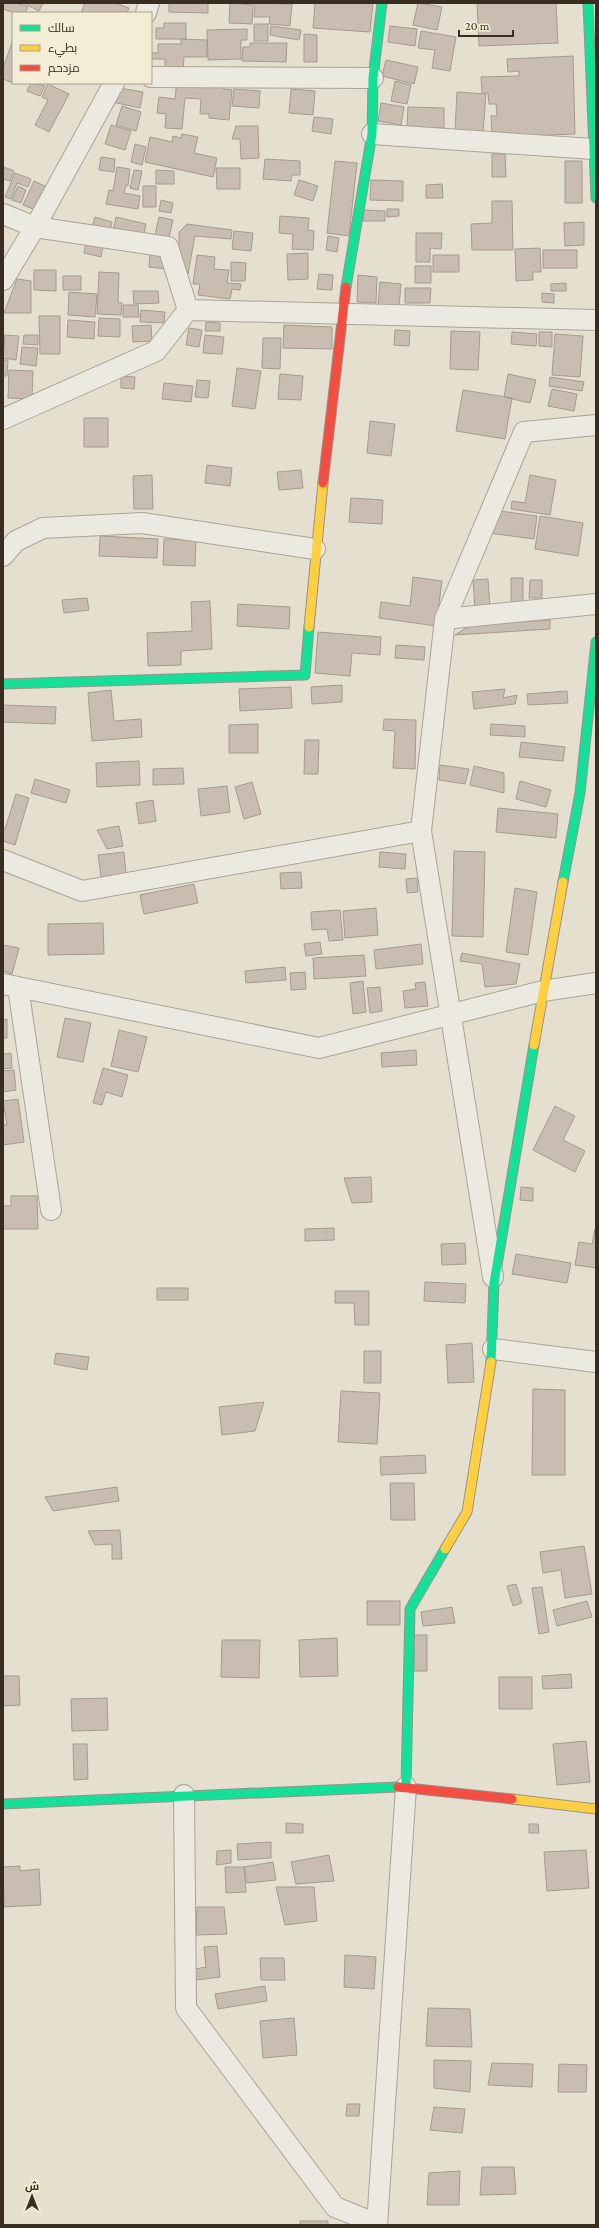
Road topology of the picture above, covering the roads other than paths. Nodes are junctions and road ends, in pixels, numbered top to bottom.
1 (382, 3) edge
2 (588, 3) edge
3 (152, 77) edge
4 (373, 78) junction
5 (113, 84) edge
6 (372, 134) junction
7 (593, 149) junction
8 (596, 198) edge
9 (3, 214) edge
10 (35, 227) junction
11 (3, 280) edge
12 (188, 310) junction
13 (342, 314) junction
14 (596, 320) edge
15 (3, 419) edge
16 (596, 425) edge
17 (316, 549) junction
18 (3, 556) edge
19 (596, 604) edge
20 (445, 619) junction
21 (596, 642) edge
22 (3, 684) edge
23 (421, 831) junction
24 (3, 860) edge
25 (596, 983) edge
26 (10, 986) edge
27 (543, 991) junction
28 (449, 1015) junction
29 (52, 1210) dead end
30 (494, 1283) junction
31 (493, 1349) junction
32 (596, 1362) edge
33 (406, 1787) junction
34 (184, 1795) junction
35 (3, 1804) edge
36 (596, 1809) edge
37 (377, 2224) edge

1 - 4 street
2 - 7 street
3 - 4 street
4 - 6 street
5 - 10 street
6 - 7 street
6 - 13 street
7 - 8 street
9 - 10 street
10 - 11 street
10 - 12 street
12 - 13 street
12 - 15 street
13 - 14 street
13 - 17 street
16 - 20 street
17 - 18 street
17 - 22 street
19 - 20 street
20 - 23 street
21 - 27 street
23 - 24 street
23 - 28 street
25 - 27 street
26 - 28 street
26 - 29 street
27 - 28 street
27 - 30 street
28 - 30 street
30 - 31 street
31 - 32 street
31 - 33 street
33 - 34 street
33 - 36 street
33 - 37 street
34 - 35 street
34 - 37 street

